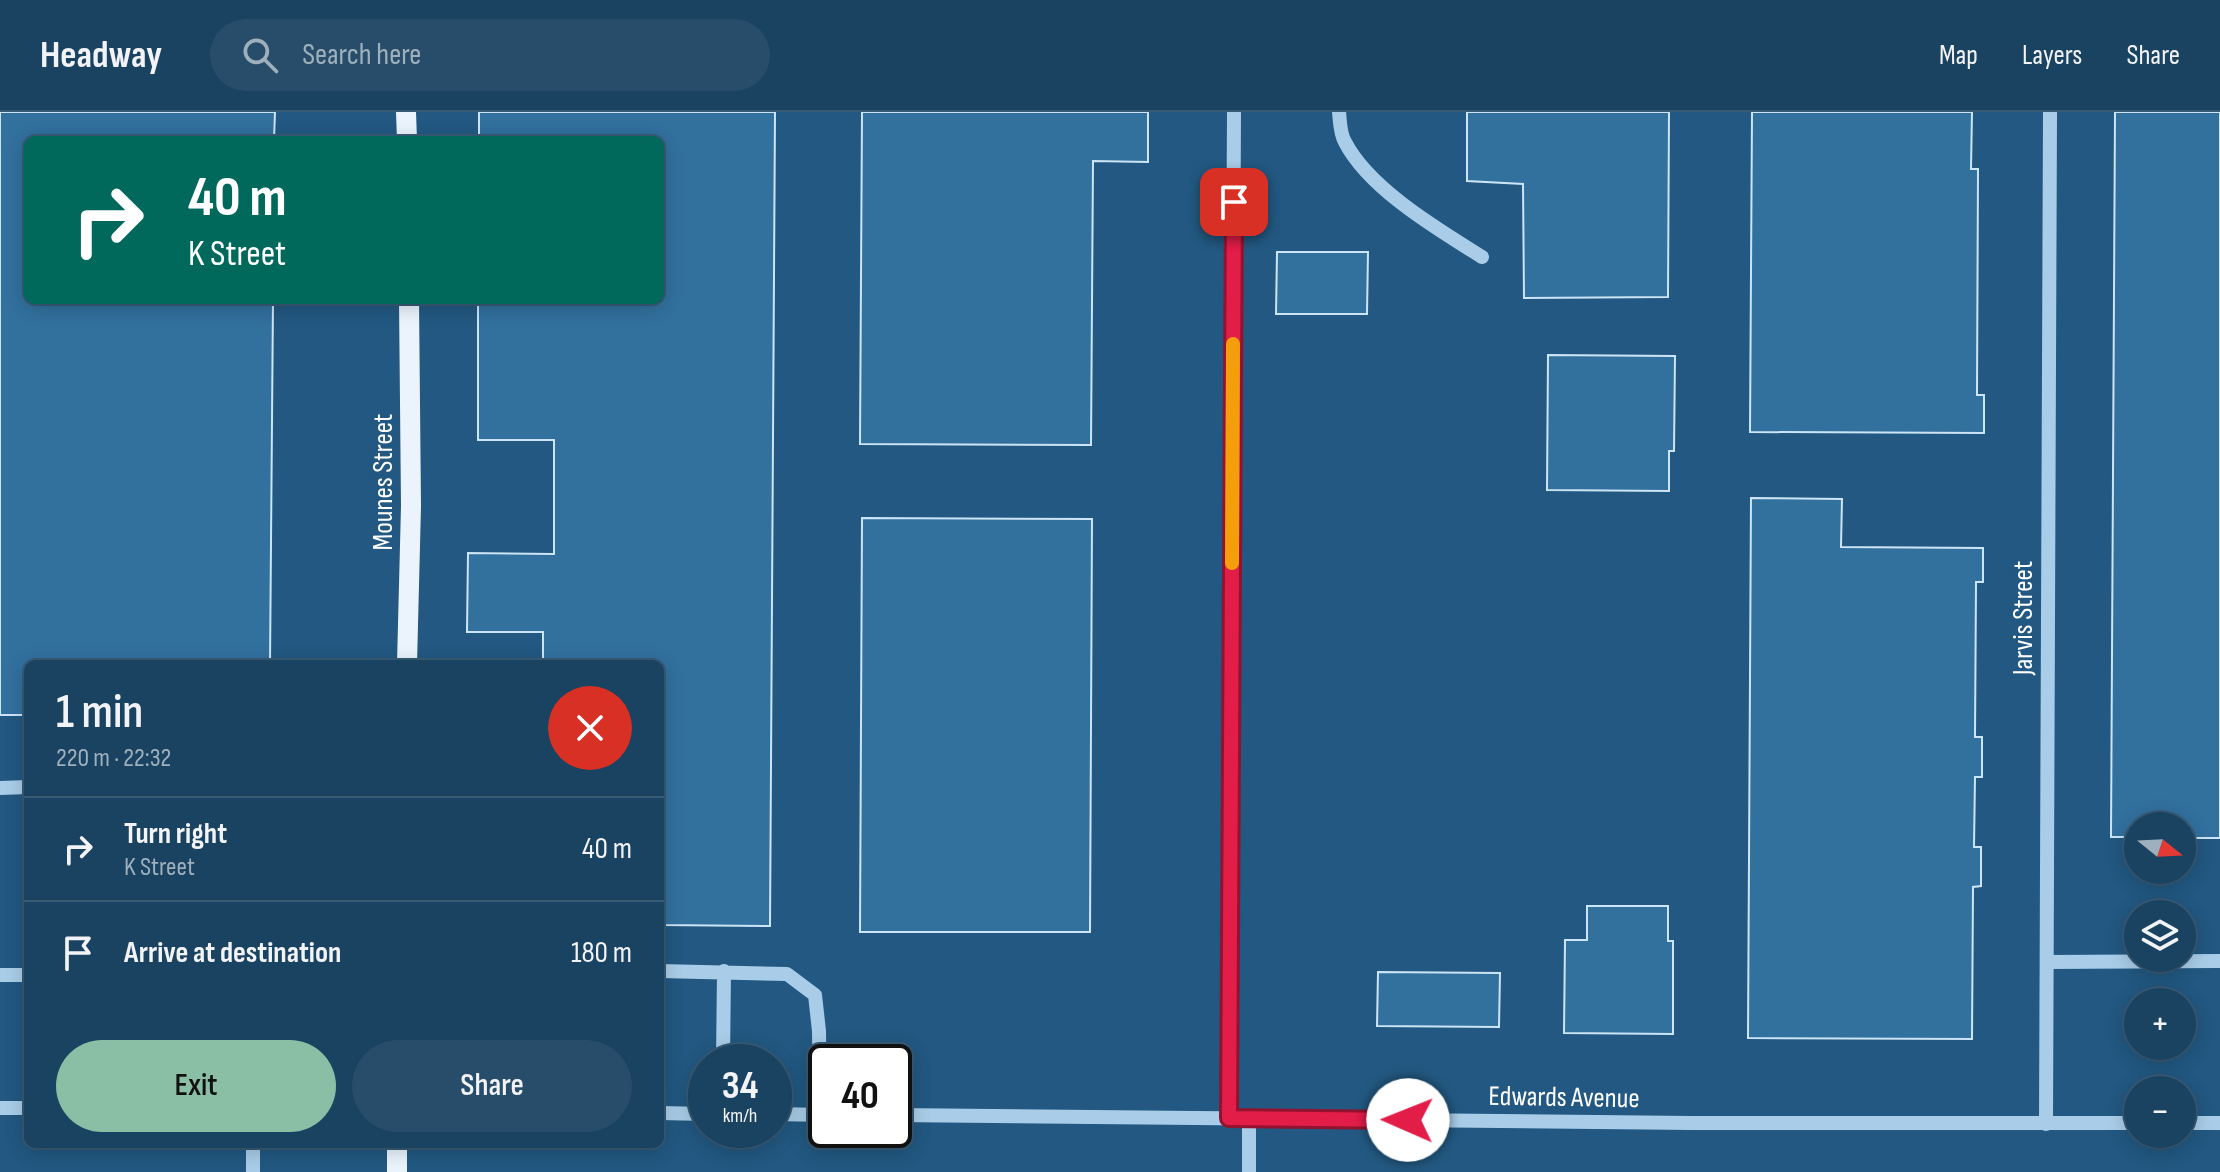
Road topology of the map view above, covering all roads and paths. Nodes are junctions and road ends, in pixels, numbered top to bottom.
1 (406, 112) edge
2 (1234, 112) edge
3 (1339, 112) edge
4 (2050, 112) edge
5 (407, 136) edge
6 (1482, 257) dead end
7 (409, 304) edge
8 (407, 660) edge
9 (24, 787) edge
10 (0, 788) edge
11 (2220, 961) edge
12 (2047, 962) junction
13 (664, 971) edge
14 (724, 971) junction
15 (0, 975) edge
16 (24, 975) edge
17 (723, 1044) edge
18 (820, 1044) edge
19 (0, 1108) edge
20 (24, 1108) edge
21 (664, 1113) edge
22 (688, 1114) edge
23 (912, 1115) edge
24 (1229, 1118) junction
25 (1249, 1118) junction
26 (2124, 1123) edge
27 (2196, 1123) edge
28 (2220, 1123) edge
29 (2046, 1124) junction
30 (253, 1148) edge
31 (397, 1148) edge
32 (253, 1172) edge
33 (397, 1172) edge
34 (1249, 1172) edge

1 - 5 main road
2 - 24 street
3 - 6 street
4 - 12 street, Jarvis Street
7 - 8 main road, Mounes Street
9 - 10 street
11 - 12 street
12 - 29 street, Jarvis Street
13 - 14 street
14 - 17 street
14 - 18 street
15 - 16 street
19 - 20 street
21 - 22 street
23 - 24 street, Edwards Avenue
24 - 25 street, Edwards Avenue
25 - 29 street, Edwards Avenue
25 - 34 street
26 - 29 street, Edwards Avenue
27 - 28 street
30 - 32 street
31 - 33 main road

